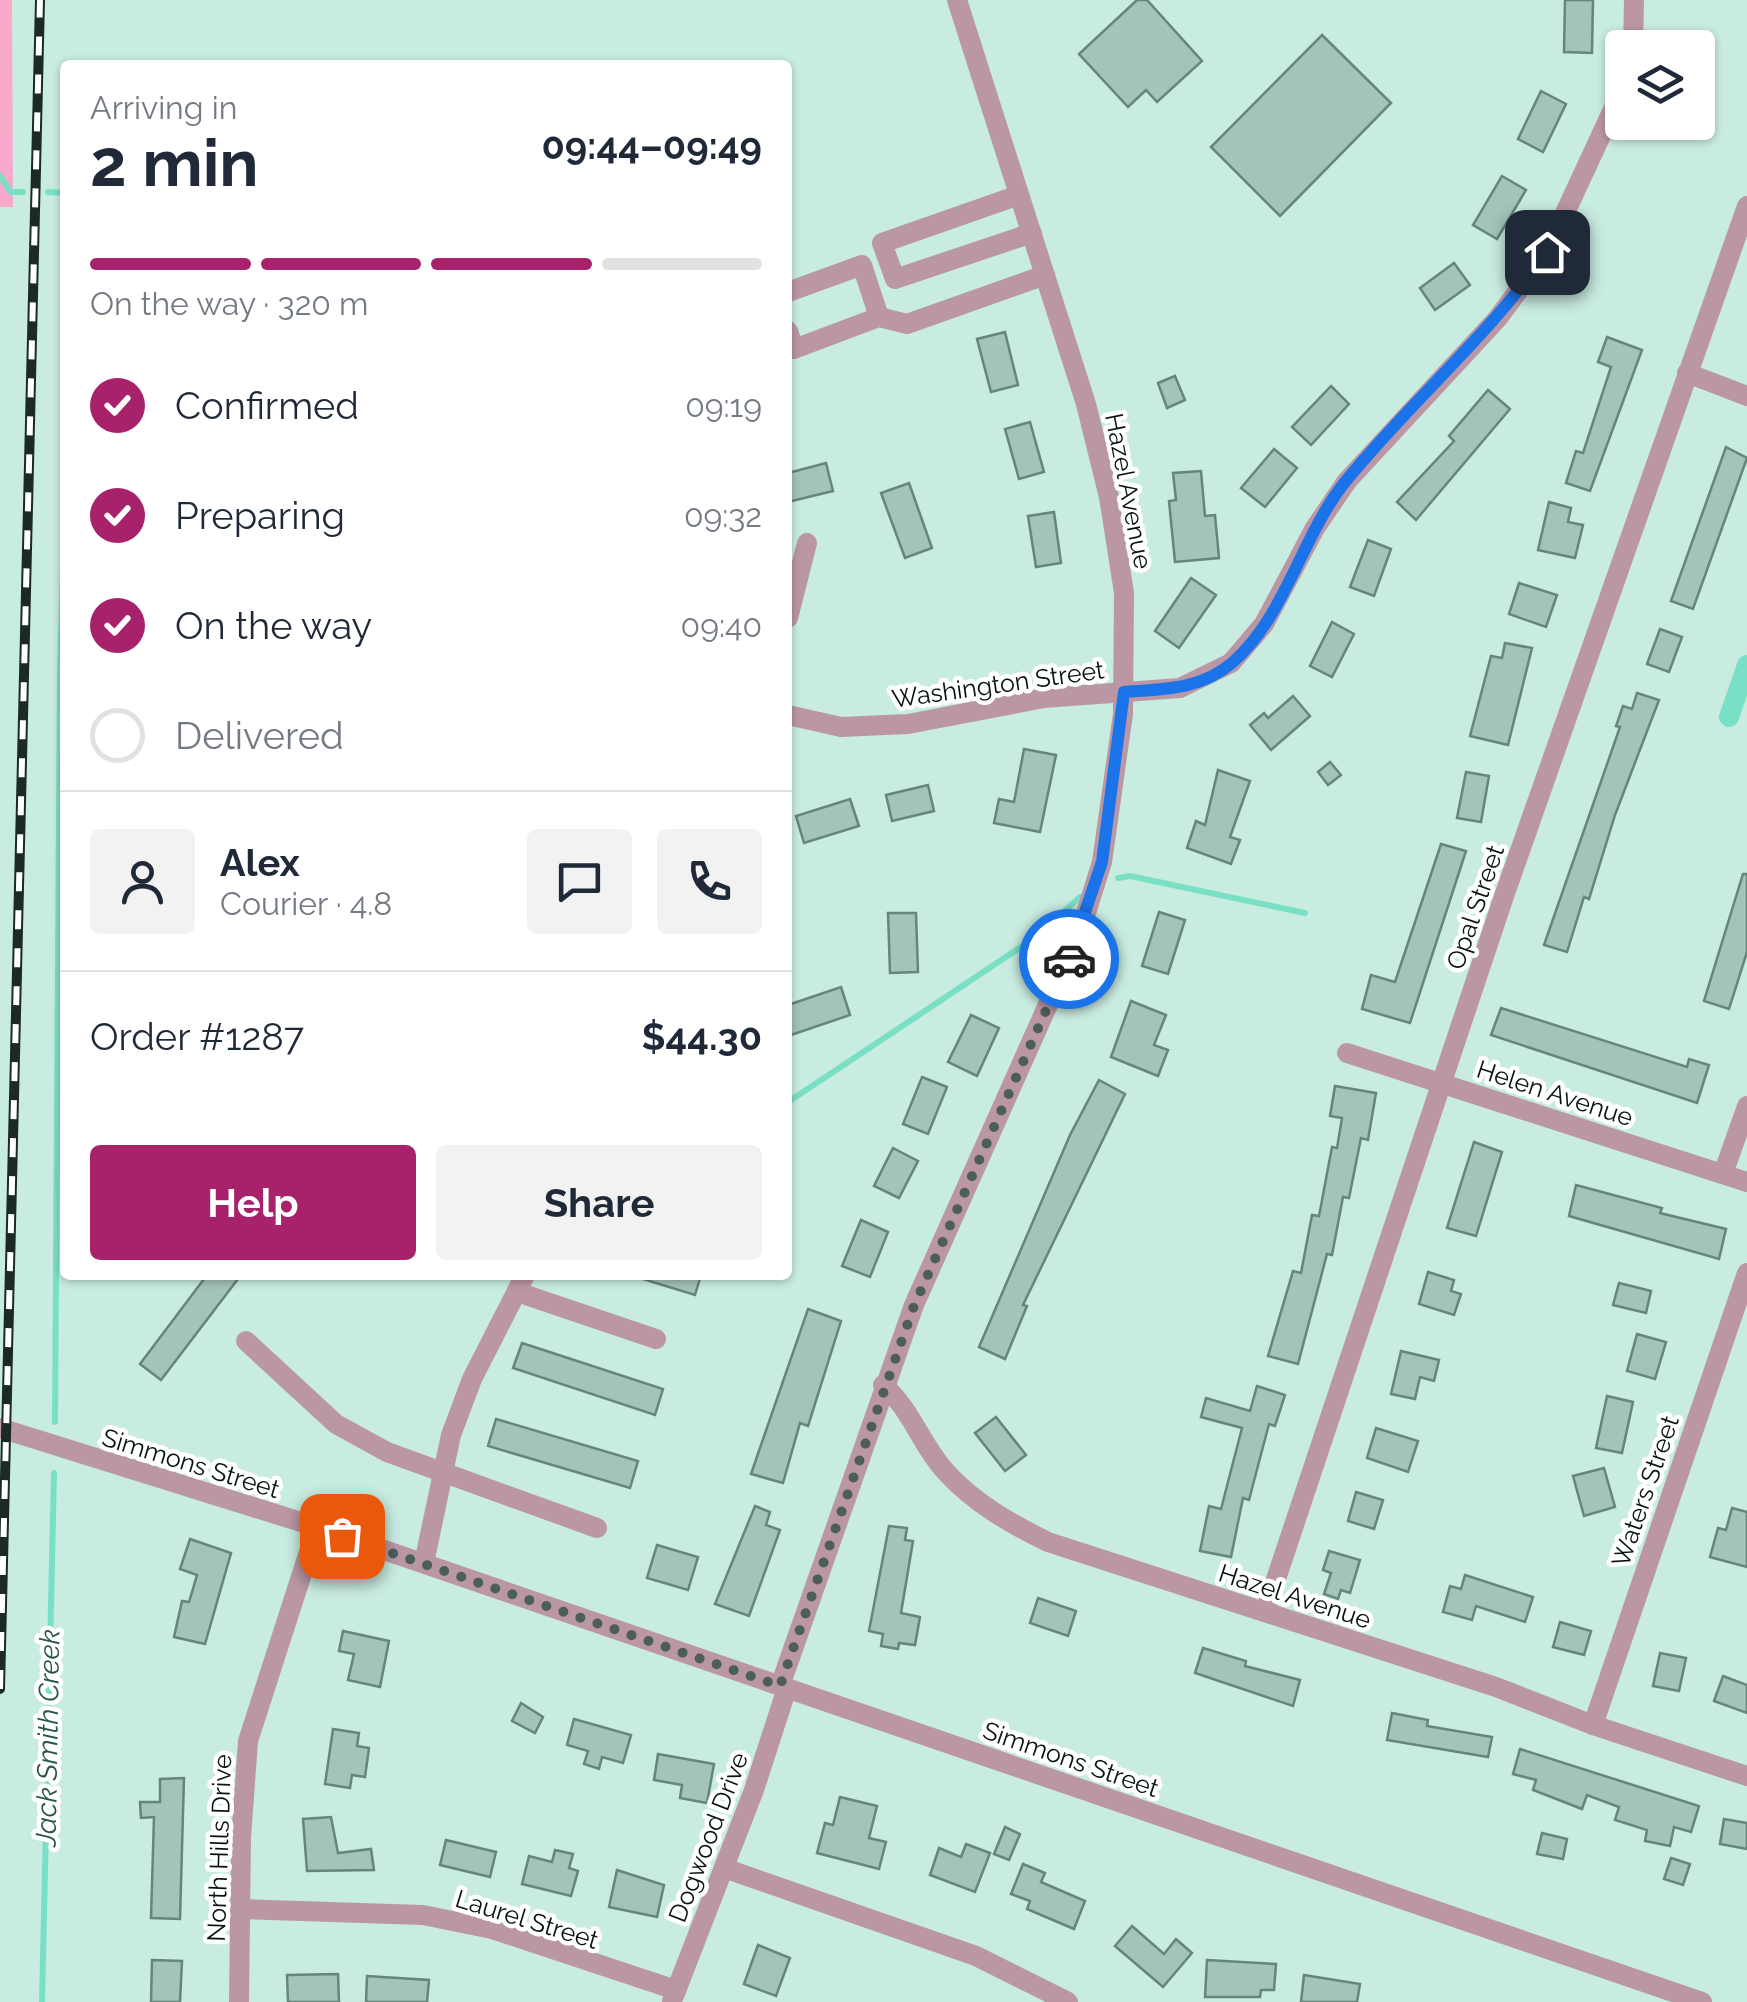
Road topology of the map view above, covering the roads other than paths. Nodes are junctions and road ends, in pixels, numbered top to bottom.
1 (957, 0) edge
2 (1634, 0) edge
3 (1633, 30) edge
4 (1605, 130) edge
5 (1019, 195) junction
6 (1745, 213) edge
7 (1032, 234) junction
8 (1045, 276) junction
9 (792, 291) edge
10 (879, 317) junction
11 (792, 342) edge
12 (1687, 373) junction
13 (1747, 396) edge
14 (808, 543) dead end
15 (792, 603) edge
16 (1124, 692) junction
17 (792, 716) edge
18 (1347, 1053) dead end
19 (1441, 1083) junction
20 (1747, 1106) edge
21 (1724, 1174) junction
22 (1747, 1182) edge
23 (1747, 1273) edge
24 (521, 1283) edge
25 (656, 1340) dead end
26 (246, 1342) dead end
27 (883, 1385) junction
28 (0, 1428) edge
29 (444, 1471) junction
30 (317, 1526) junction
31 (597, 1528) dead end
32 (424, 1563) junction
33 (1265, 1612) junction
34 (784, 1687) junction
35 (1593, 1726) junction
36 (1747, 1776) edge
37 (724, 1868) junction
38 (241, 1909) junction
39 (674, 1996) edge
40 (239, 2002) edge
41 (1068, 2002) edge
42 (1702, 2002) edge

1 - 5 street, Hazel Avenue
2 - 3 street
4 - 16 street, Washington Street
5 - 7 street, Hazel Avenue
5 - 7 street
6 - 12 street, Opal Street
7 - 8 street, Hazel Avenue
8 - 10 street
8 - 16 street, Hazel Avenue
9 - 10 street
10 - 11 street
12 - 13 street
12 - 19 street, Opal Street
14 - 15 street
16 - 17 street, Washington Street
16 - 27 street, Hazel Avenue
18 - 19 street, Helen Avenue
19 - 21 street, Helen Avenue
19 - 33 street, Opal Street
20 - 21 street
21 - 22 street, Helen Avenue
23 - 35 street, Waters Street
24 - 25 street
24 - 29 street
26 - 29 street
27 - 33 street, Hazel Avenue
27 - 34 street, Hazel Avenue
28 - 30 street, Simmons Street
29 - 31 street
29 - 32 street
30 - 32 street, Simmons Street
30 - 38 street, North Hills Drive
32 - 34 street, Simmons Street
33 - 35 street, Hazel Avenue
34 - 37 street, Dogwood Drive
34 - 42 street, Simmons Street
35 - 36 street, Hazel Avenue
37 - 39 street, Dogwood Drive
37 - 41 street
38 - 39 street, Laurel Street
38 - 40 street, North Hills Drive

